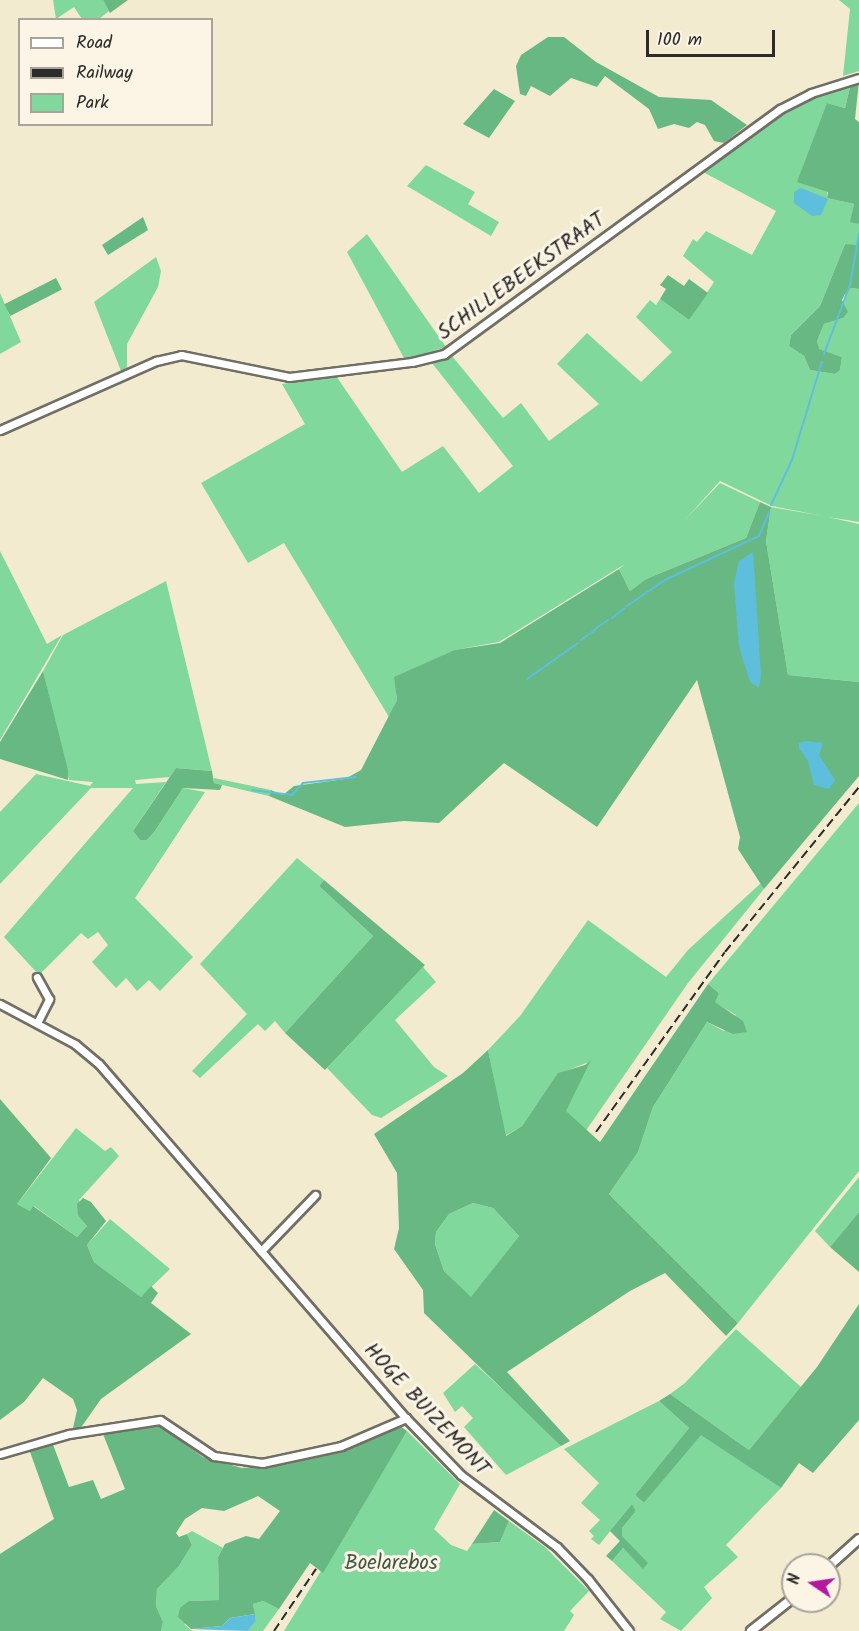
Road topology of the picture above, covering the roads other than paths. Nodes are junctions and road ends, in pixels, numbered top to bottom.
1 (859, 78) edge
2 (0, 430) edge
3 (38, 977) dead end
4 (0, 1004) edge
5 (37, 1023) junction
6 (315, 1195) dead end
7 (261, 1251) junction
8 (406, 1418) junction
9 (0, 1454) edge
10 (859, 1539) edge
11 (841, 1555) edge
12 (781, 1607) edge
13 (629, 1631) edge
14 (751, 1631) edge

1 - 2 street, SCHILLEBEEKSTRAAT
3 - 5 street
4 - 5 street, HOGE BUIZEMONT
5 - 7 street, HOGE BUIZEMONT
6 - 7 street
7 - 8 street, HOGE BUIZEMONT
8 - 9 street
8 - 13 street, HOGE BUIZEMONT
10 - 11 street
12 - 14 street

